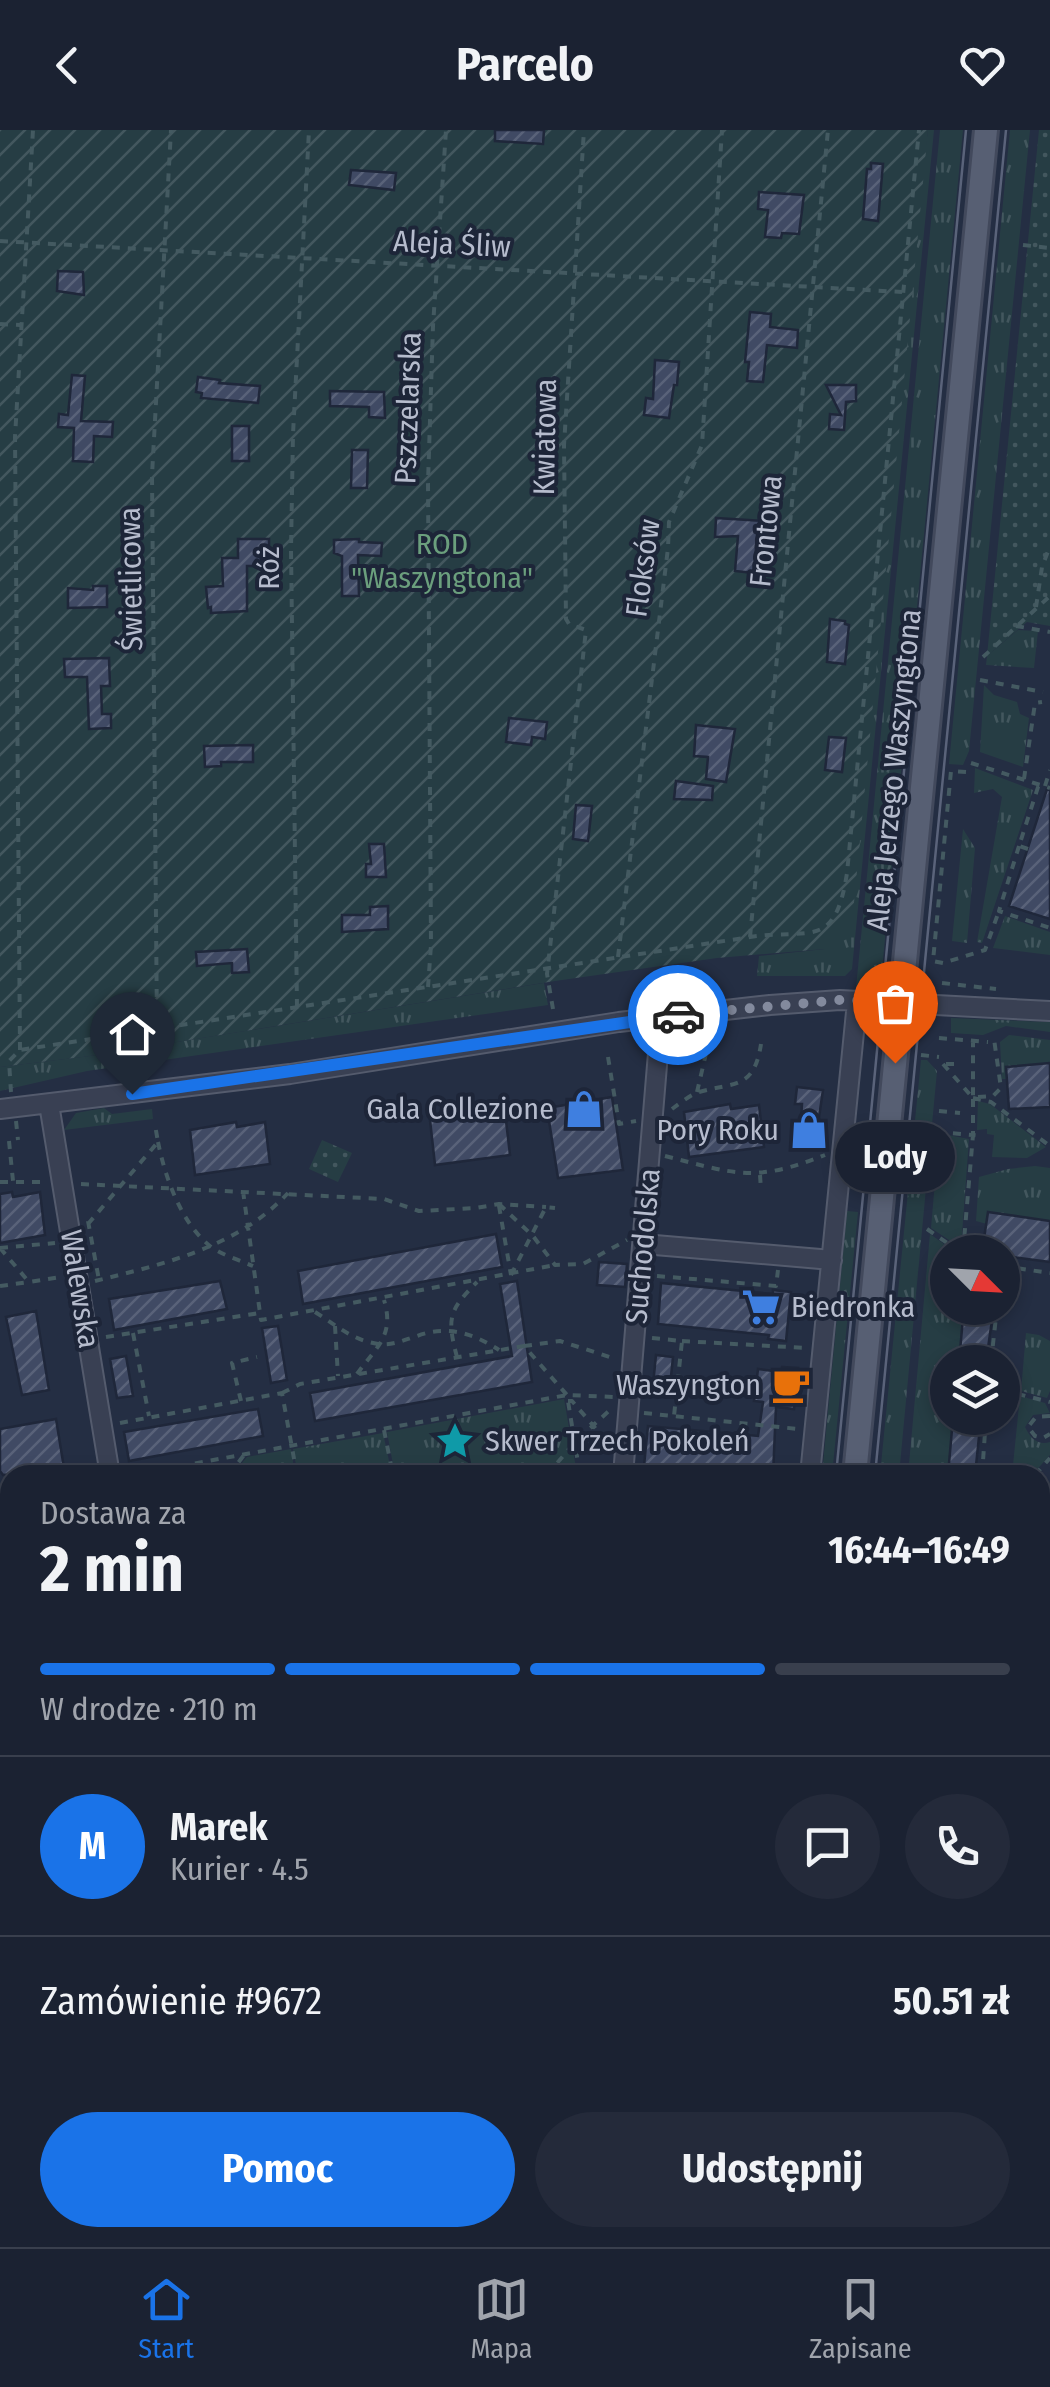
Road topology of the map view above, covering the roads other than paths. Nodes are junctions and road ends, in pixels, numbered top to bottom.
1 (986, 130) edge
2 (857, 1002) junction
3 (901, 1002) junction
4 (1050, 1011) edge
5 (662, 1017) junction
6 (49, 1104) junction
7 (0, 1109) edge
8 (638, 1241) junction
9 (832, 1260) junction
10 (621, 1464) edge
11 (108, 1465) edge
12 (811, 1465) edge
13 (856, 1465) edge

1 - 3 main road, Aleja Jerzego Waszyngtona
2 - 3 street
2 - 5 street
2 - 9 street
3 - 4 street
3 - 13 main road, Aleja Jerzego Waszyngtona
5 - 6 street
5 - 8 street, Suchodolska
6 - 7 street
6 - 11 street, Walewska
8 - 9 street
8 - 10 street, Suchodolska
9 - 12 street

